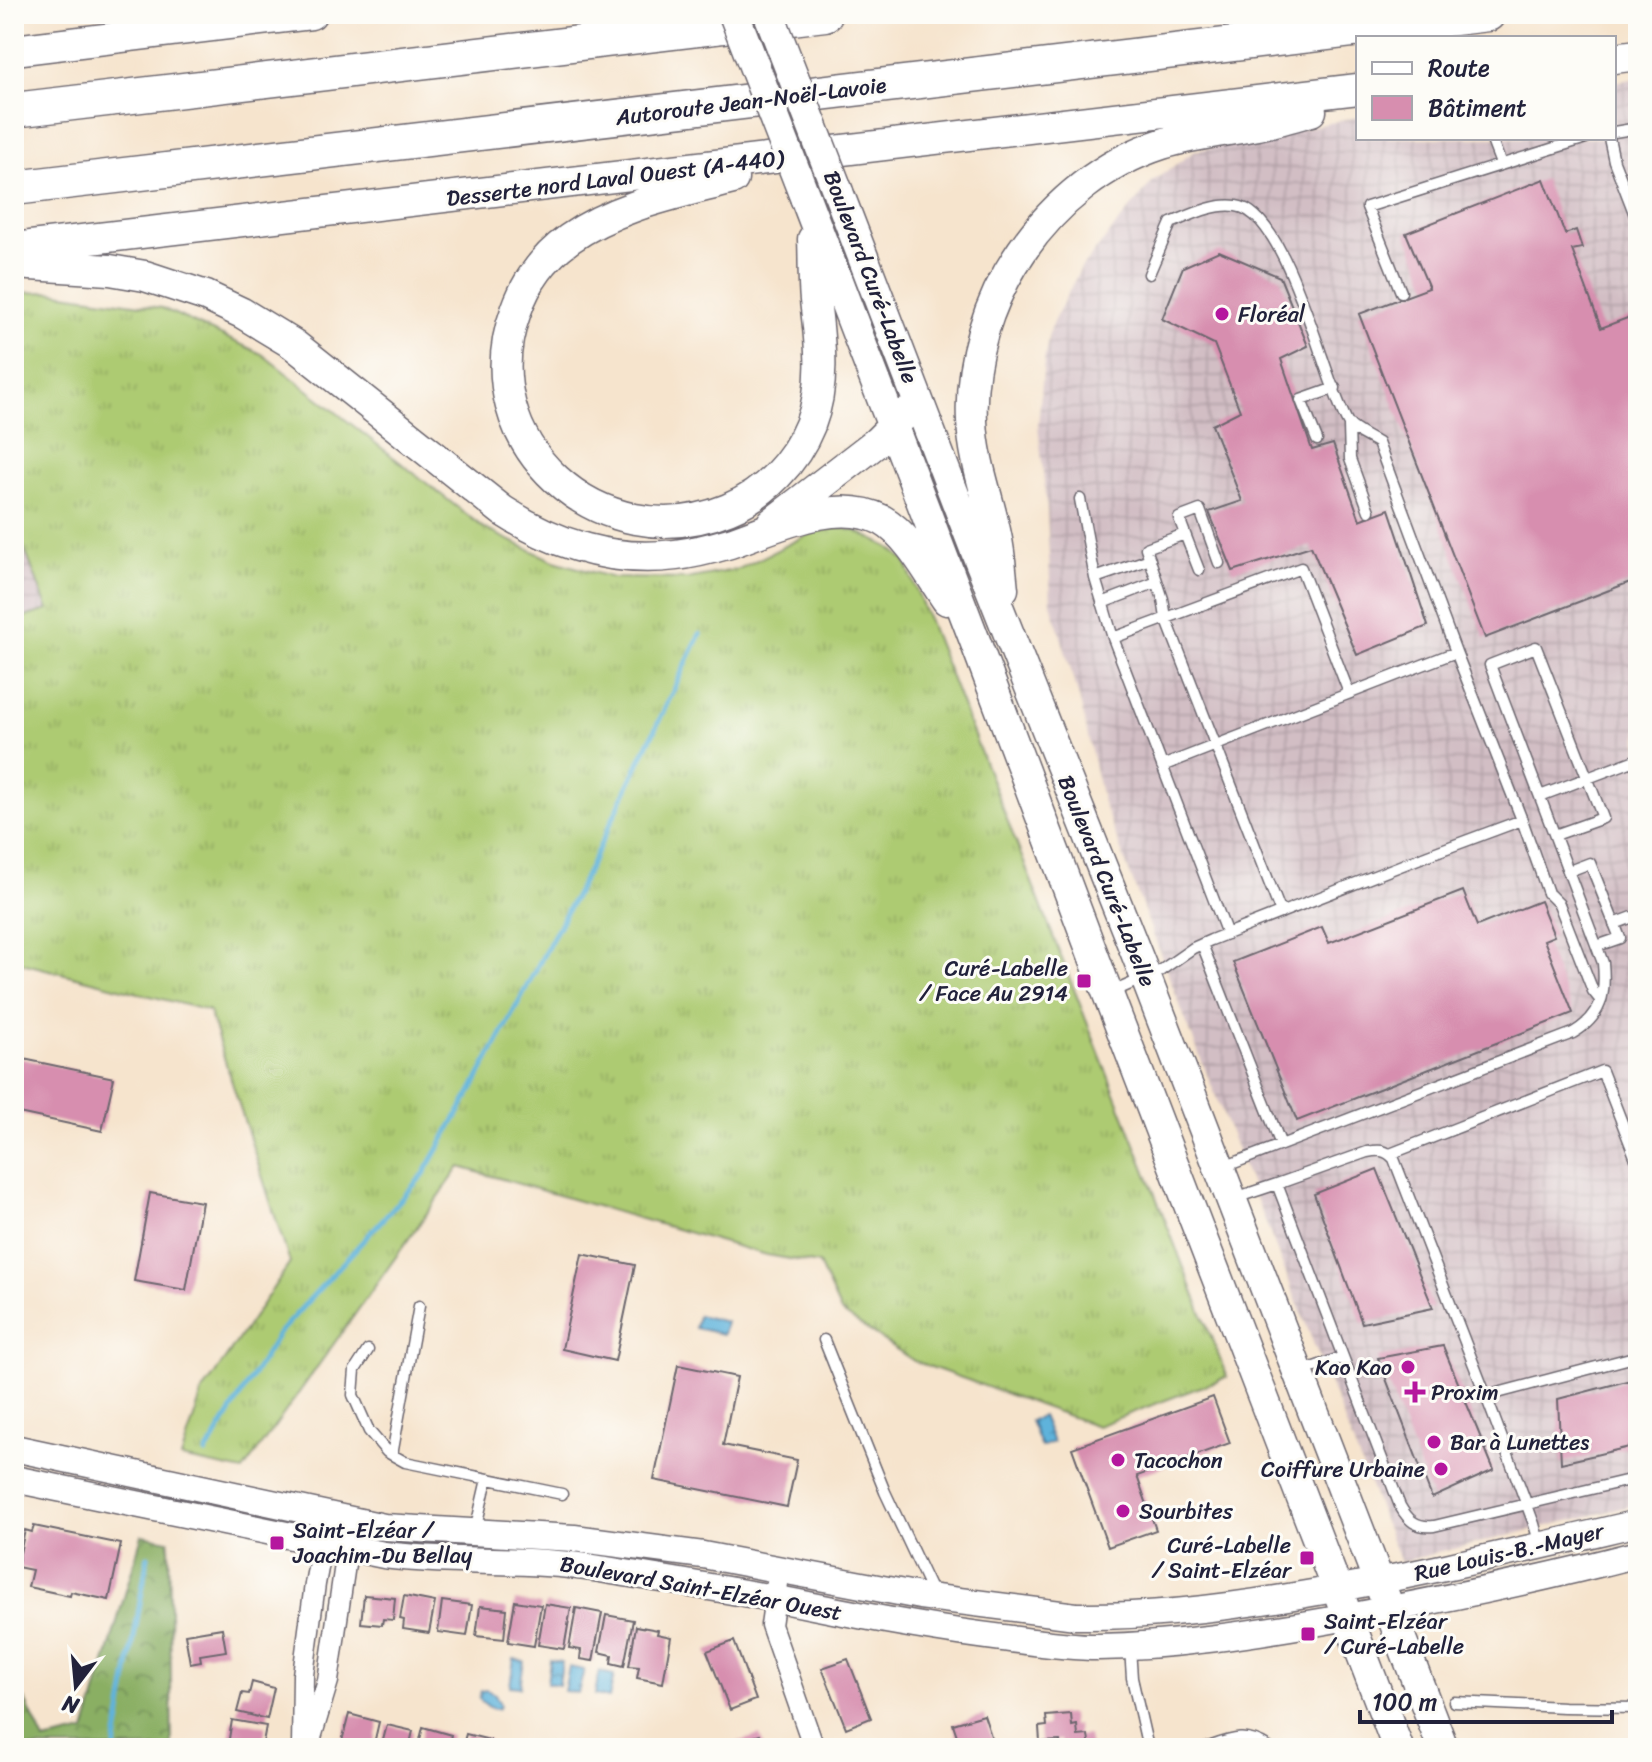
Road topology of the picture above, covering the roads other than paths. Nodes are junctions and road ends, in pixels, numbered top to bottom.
1 (235, 14) edge
2 (311, 14) edge
3 (734, 14) edge
4 (769, 14) edge
5 (825, 14) edge
6 (1488, 14) edge
7 (195, 27) junction
8 (17, 47) edge
9 (1638, 55) edge
10 (1616, 58) edge
11 (1356, 89) edge
12 (1356, 100) edge
13 (14, 110) edge
14 (1638, 128) edge
15 (1616, 132) edge
16 (1492, 140) edge
17 (1579, 140) edge
18 (1609, 140) edge
19 (827, 153) junction
20 (1501, 164) junction
21 (14, 188) edge
22 (809, 207) junction
23 (1638, 223) edge
24 (14, 248) edge
25 (14, 264) edge
26 (1149, 274) dead end
27 (1401, 292) dead end
28 (1335, 388) junction
29 (918, 401) junction
30 (893, 426) junction
31 (1349, 426) junction
32 (1317, 440) dead end
33 (1080, 499) dead end
34 (1369, 511) dead end
35 (764, 529) junction
36 (1185, 534) junction
37 (1150, 559) junction
38 (1219, 563) dead end
39 (1199, 570) dead end
40 (1095, 578) junction
41 (1157, 582) junction
42 (1102, 603) junction
43 (1166, 618) junction
44 (1008, 631) junction
45 (1113, 638) junction
46 (975, 641) junction
47 (1456, 652) junction
48 (1349, 693) junction
49 (1216, 745) junction
50 (1638, 759) edge
51 (1162, 766) junction
52 (1588, 778) junction
53 (1540, 796) junction
54 (1522, 820) junction
55 (1555, 835) junction
56 (1569, 871) junction
57 (1281, 913) junction
58 (1638, 915) edge
59 (1614, 924) junction
60 (1227, 934) junction
61 (1202, 944) junction
62 (1597, 946) junction
63 (1146, 978) junction
64 (1108, 994) junction
65 (1601, 1001) junction
66 (1281, 1145) junction
67 (1390, 1154) junction
68 (1638, 1164) edge
69 (1219, 1169) junction
70 (1277, 1184) junction
71 (1230, 1200) junction
72 (419, 1306) dead end
73 (824, 1340) dead end
74 (368, 1350) dead end
75 (1638, 1356) edge
76 (1343, 1357) junction
77 (1298, 1373) junction
78 (1486, 1396) junction
79 (14, 1448) edge
80 (392, 1455) junction
81 (1638, 1478) edge
82 (14, 1479) edge
83 (487, 1479) junction
84 (562, 1494) dead end
85 (1527, 1505) junction
86 (340, 1518) junction
87 (1638, 1523) edge
88 (475, 1532) junction
89 (1540, 1545) junction
90 (334, 1546) junction
91 (1638, 1554) edge
92 (779, 1569) junction
93 (1379, 1581) junction
94 (1336, 1589) junction
95 (774, 1598) junction
96 (935, 1598) junction
97 (1390, 1610) junction
98 (1348, 1617) junction
99 (1130, 1646) junction
100 (1454, 1702) dead end
101 (1638, 1708) edge
102 (305, 1748) edge
103 (814, 1748) edge
104 (1148, 1748) edge
105 (1206, 1748) edge
106 (1269, 1748) edge
107 (1398, 1748) edge
108 (1443, 1748) edge

1 - 7 main road
2 - 7 main road
3 - 22 main road, Boulevard Curé-Labelle, bridge
4 - 29 main road, Boulevard Curé-Labelle, bridge
5 - 13 highway
6 - 21 highway, Autoroute Jean-Noël-Lavoie
7 - 8 main road
9 - 10 main road
11 - 19 main road, Desserte nord Laval Ouest (A-440)
12 - 44 main road
14 - 15 lane
16 - 20 lane
17 - 20 lane
18 - 23 lane
19 - 22 main road
19 - 24 main road, Desserte nord Laval Ouest (A-440)
20 - 27 lane
22 - 30 main road, Boulevard Curé-Labelle
25 - 35 main road
26 - 28 lane
28 - 31 lane
28 - 32 lane
29 - 30 main road
29 - 44 main road, Boulevard Curé-Labelle
30 - 35 main road
30 - 46 main road, Boulevard Curé-Labelle
31 - 34 lane
31 - 47 lane
33 - 40 lane
35 - 46 main road
36 - 37 lane
36 - 38 lane
36 - 39 lane
37 - 40 lane
37 - 41 lane
40 - 42 lane
41 - 42 lane
41 - 43 lane
42 - 45 lane
43 - 45 lane
43 - 48 lane
43 - 49 lane
44 - 63 main road, Boulevard Curé-Labelle
45 - 51 lane
46 - 64 main road, Boulevard Curé-Labelle
47 - 48 lane
47 - 54 lane
48 - 49 lane
49 - 51 lane
49 - 57 lane
50 - 52 lane
51 - 60 lane
52 - 53 lane
52 - 53 lane
52 - 55 lane
53 - 55 lane
54 - 57 lane
54 - 65 lane
55 - 56 lane
56 - 59 lane
56 - 62 lane
57 - 60 lane
58 - 59 lane
59 - 62 lane
60 - 61 lane
61 - 63 lane
61 - 66 lane
62 - 65 lane
63 - 64 lane
63 - 69 main road, Boulevard Curé-Labelle
64 - 94 main road, Boulevard Curé-Labelle
65 - 66 lane
66 - 69 lane
67 - 68 lane
67 - 70 lane
67 - 78 lane
69 - 71 main road, Boulevard Curé-Labelle
70 - 71 lane
70 - 76 lane
71 - 77 main road, Boulevard Curé-Labelle
72 - 80 lane
73 - 96 lane
74 - 80 lane
75 - 78 lane
76 - 77 lane
76 - 85 lane
77 - 93 main road, Boulevard Curé-Labelle
78 - 85 lane
79 - 86 street, Boulevard Saint-Elzéar Ouest
80 - 83 lane
81 - 85 lane
82 - 90 street, Boulevard Saint-Elzéar Ouest
83 - 84 lane
83 - 88 lane
85 - 89 lane
86 - 88 street, Boulevard Saint-Elzéar Ouest
86 - 90 street
87 - 89 street, Rue Louis-B.-Mayer
88 - 92 street, Boulevard Saint-Elzéar Ouest
89 - 93 street, Rue Louis-B.-Mayer
90 - 95 street, Boulevard Saint-Elzéar Ouest
90 - 102 street
91 - 97 street, Rue Louis-B.-Mayer
92 - 95 street
92 - 96 street, Boulevard Saint-Elzéar Ouest
93 - 94 street, Boulevard Saint-Elzéar Ouest
93 - 97 main road, Boulevard Curé-Labelle
94 - 96 street, Boulevard Saint-Elzéar Ouest
94 - 98 main road, Boulevard Curé-Labelle
95 - 99 street, Boulevard Saint-Elzéar Ouest
95 - 103 street
97 - 98 street, Boulevard Saint-Elzéar Ouest
97 - 108 main road, Boulevard Curé-Labelle
98 - 99 street, Boulevard Saint-Elzéar Ouest
98 - 107 main road, Boulevard Curé-Labelle
99 - 104 lane
100 - 101 lane
105 - 106 lane

